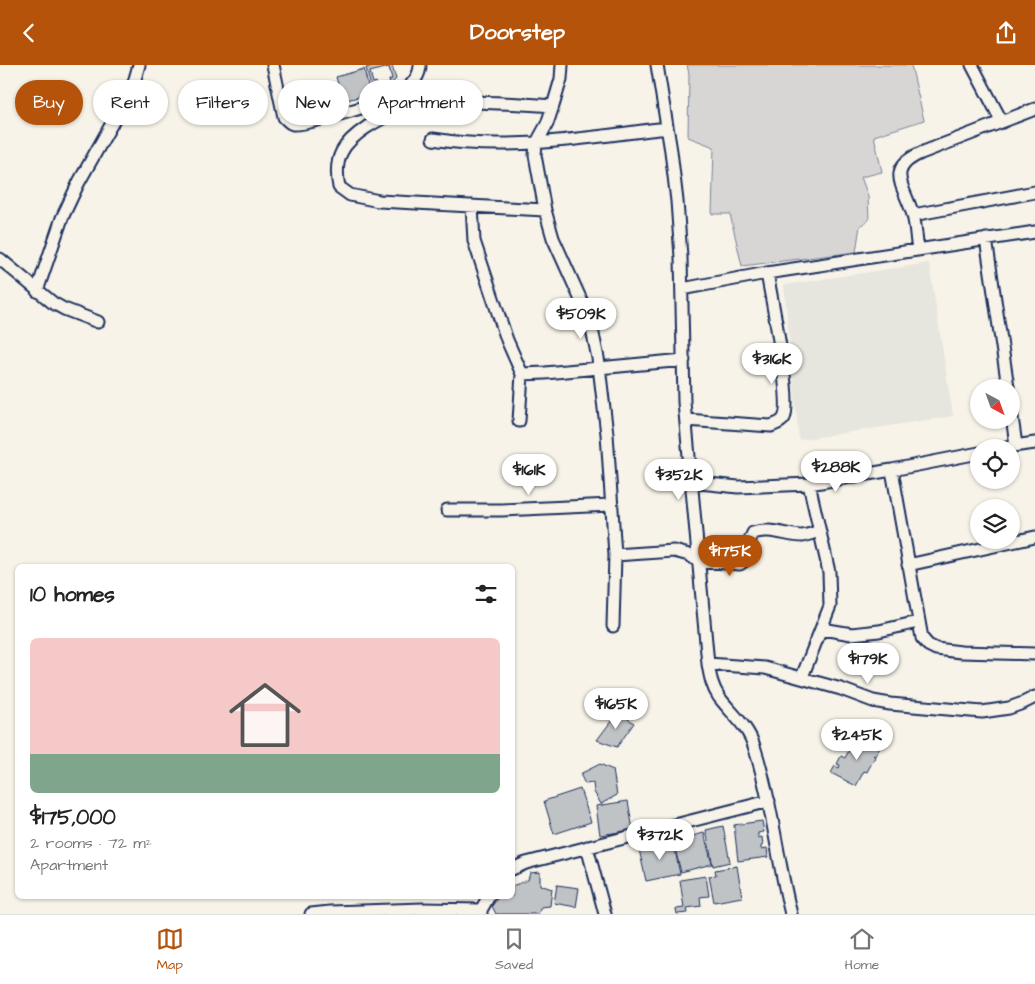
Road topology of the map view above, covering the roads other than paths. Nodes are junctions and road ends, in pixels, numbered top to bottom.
1 (139, 65) edge
2 (273, 65) edge
3 (420, 65) edge
4 (562, 65) edge
5 (657, 65) edge
6 (972, 65) edge
7 (553, 106) junction
8 (1035, 109) edge
9 (1002, 122) junction
10 (667, 128) junction
11 (433, 139) dead end
12 (536, 144) junction
13 (1035, 192) edge
14 (472, 206) junction
15 (545, 210) junction
16 (913, 215) junction
17 (1035, 232) edge
18 (986, 239) junction
19 (918, 250) junction
20 (0, 259) edge
21 (767, 273) junction
22 (682, 289) junction
23 (37, 291) junction
24 (98, 322) dead end
25 (684, 360) junction
26 (598, 367) junction
27 (522, 373) junction
28 (1007, 379) edge
29 (686, 420) junction
30 (519, 421) dead end
31 (1035, 443) edge
32 (1020, 445) edge
33 (970, 455) edge
34 (892, 470) junction
35 (690, 482) junction
36 (809, 484) junction
37 (611, 505) junction
38 (447, 510) dead end
39 (819, 531) junction
40 (1035, 537) edge
41 (615, 555) junction
42 (698, 561) junction
43 (908, 565) junction
44 (918, 622) junction
45 (613, 627) dead end
46 (822, 629) junction
47 (1035, 654) edge
48 (708, 665) junction
49 (802, 677) junction
50 (1035, 697) edge
51 (769, 801) junction
52 (587, 847) junction
53 (515, 868) edge
54 (488, 899) edge
55 (481, 912) edge
56 (791, 912) edge
57 (330, 913) edge
58 (311, 914) edge
59 (605, 914) edge
60 (778, 914) edge

1 - 23 street
2 - 3 street
4 - 7 street
5 - 10 street
6 - 9 street
7 - 12 street
7 - 14 street
8 - 9 street
9 - 16 street
10 - 12 street
10 - 22 street
11 - 12 street
12 - 15 street
13 - 16 street
14 - 15 street
14 - 27 street
15 - 26 street
16 - 19 street
17 - 18 street
18 - 19 street
18 - 28 street
19 - 21 street
20 - 23 street
21 - 22 street
21 - 29 street
22 - 25 street
23 - 24 street
25 - 26 street
25 - 29 street
26 - 27 street
26 - 37 street
27 - 30 street
29 - 35 street
31 - 32 street
33 - 34 street
34 - 36 street
34 - 43 street
35 - 36 street
35 - 42 street
36 - 39 street
37 - 38 street
37 - 41 street
39 - 42 street
39 - 46 street
40 - 43 street
41 - 42 street
41 - 45 street
42 - 48 street
43 - 44 street
44 - 46 street
44 - 47 street
46 - 49 street
48 - 49 street
48 - 51 street
49 - 50 street
51 - 52 street
51 - 56 street
52 - 53 street
52 - 59 street
54 - 55 street
55 - 57 street
56 - 60 street
57 - 58 street

